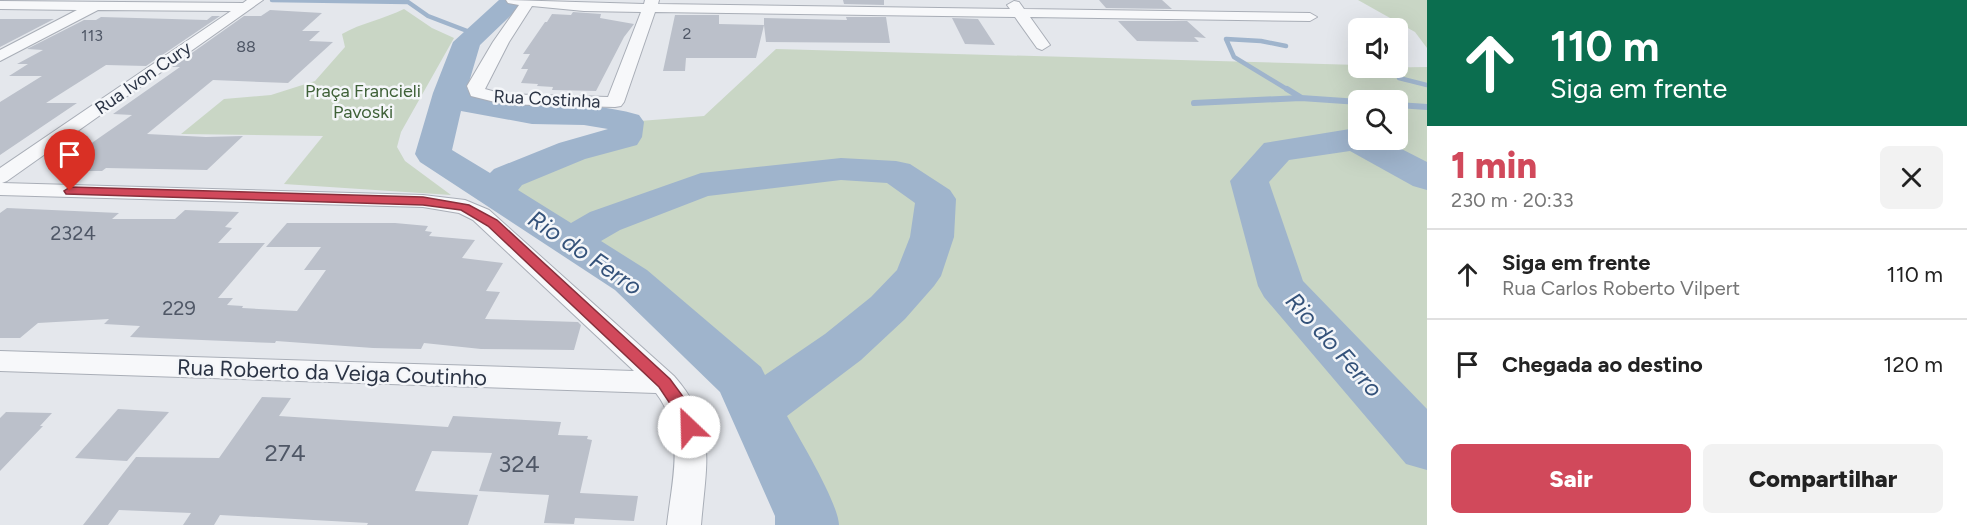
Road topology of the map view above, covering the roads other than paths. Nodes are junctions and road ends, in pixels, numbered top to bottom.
1 (1011, 0) edge
2 (522, 1) edge
3 (554, 2) edge
4 (251, 3) edge
5 (650, 4) edge
6 (0, 5) edge
7 (95, 6) junction
8 (1020, 13) junction
9 (1310, 17) dead end
10 (1042, 45) dead end
11 (0, 56) edge
12 (0, 177) edge
13 (0, 189) edge
14 (0, 361) edge
15 (664, 383) junction
16 (684, 525) edge

1 - 8 street
2 - 3 street
2 - 5 street, Rua Costinha
3 - 5 street
4 - 7 street
4 - 12 street, Rua Ivon Cury
5 - 8 street
6 - 7 street
7 - 11 street
8 - 9 street
8 - 10 street
13 - 15 street
14 - 15 street, Rua Roberto da Veiga Coutinho
15 - 16 street

